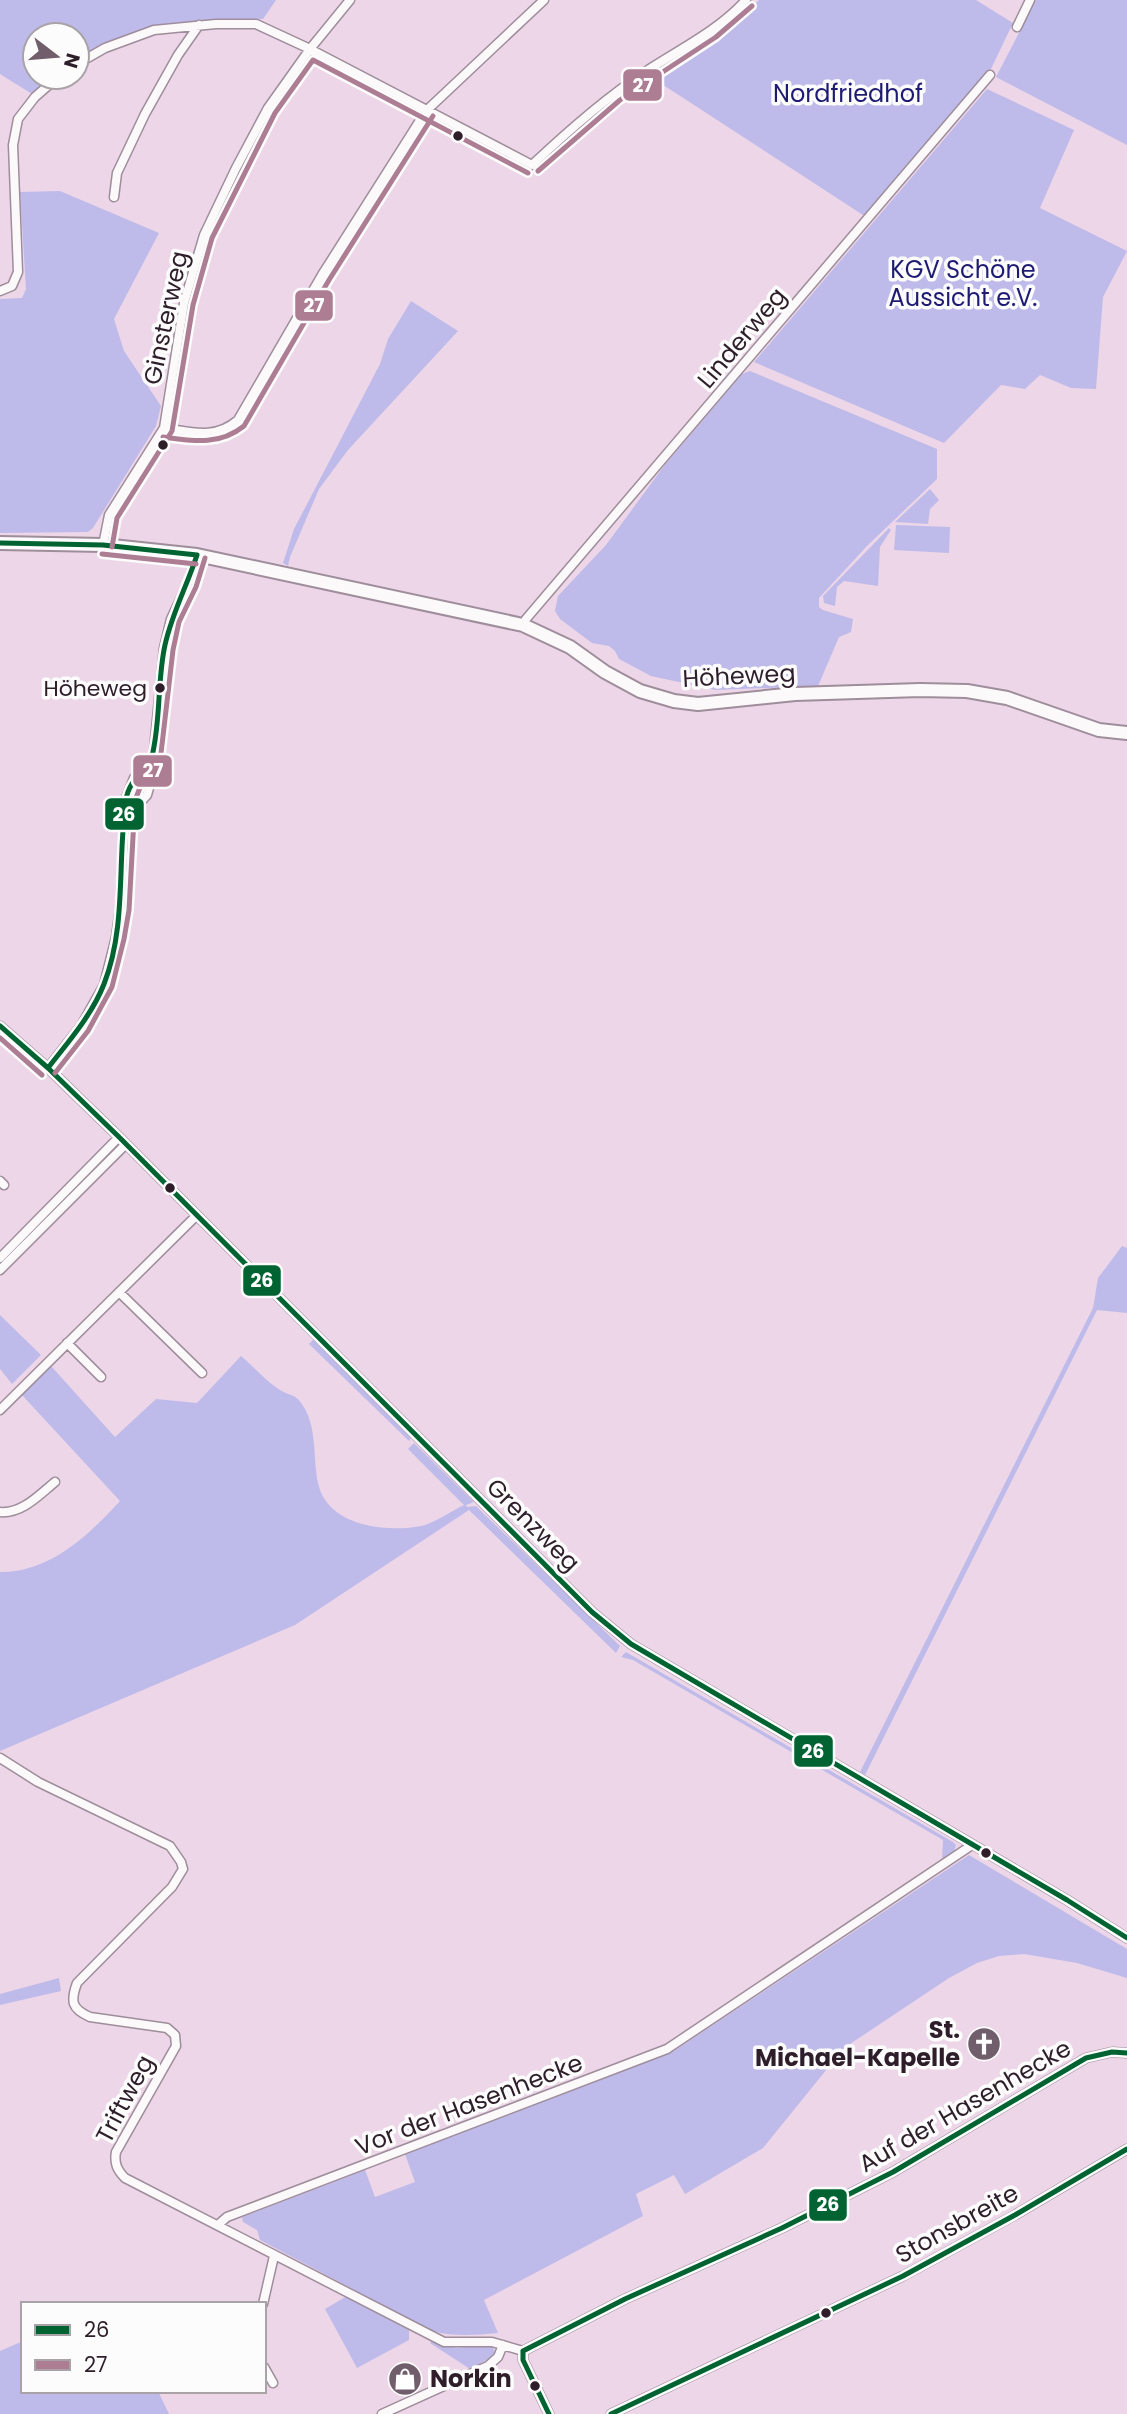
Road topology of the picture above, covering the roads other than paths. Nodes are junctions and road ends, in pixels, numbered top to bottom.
1 (350, 0) edge
2 (544, 0) edge
3 (747, 0) edge
4 (1030, 0) edge
5 (199, 26) junction
6 (1017, 27) dead end
7 (310, 49) junction
8 (91, 56) edge
9 (990, 75) dead end
10 (42, 91) edge
11 (426, 111) junction
12 (114, 197) dead end
13 (0, 291) edge
14 (164, 428) junction
15 (0, 543) edge
16 (103, 545) junction
17 (197, 555) junction
18 (523, 625) junction
19 (1127, 733) edge
20 (152, 758) junction
21 (124, 819) junction
22 (0, 1026) edge
23 (48, 1068) junction
24 (119, 1137) junction
25 (126, 1144) junction
26 (197, 1215) junction
27 (0, 1258) edge
28 (0, 1270) edge
29 (120, 1293) junction
30 (67, 1343) junction
31 (202, 1373) dead end
32 (101, 1377) dead end
33 (0, 1410) edge
34 (55, 1482) dead end
35 (0, 1513) edge
36 (0, 1758) edge
37 (972, 1845) junction
38 (1127, 1938) edge
39 (1127, 2053) edge
40 (1127, 2149) edge
41 (219, 2224) junction
42 (274, 2256) junction
43 (263, 2302) edge
44 (503, 2345) junction
45 (523, 2351) junction
46 (266, 2371) edge
47 (273, 2383) dead end
48 (382, 2414) edge
49 (549, 2414) edge
50 (611, 2414) edge

1 - 7 street, Ginsterweg
2 - 11 street
3 - 11 street
4 - 6 street
5 - 7 street
5 - 8 street
5 - 12 street
7 - 11 street
7 - 14 street, Ginsterweg
9 - 18 street, Linderweg
10 - 13 street
11 - 14 street
14 - 16 street, Ginsterweg
15 - 16 street, Höheweg
16 - 17 street, Höheweg
17 - 18 street, Höheweg
17 - 20 street
18 - 19 street, Höheweg
20 - 21 street
20 - 21 street
21 - 23 street
22 - 23 street, Grenzweg
23 - 24 street, Grenzweg
24 - 25 street, Grenzweg
24 - 27 street
25 - 26 street, Grenzweg
25 - 28 street
26 - 29 street
26 - 37 street, Grenzweg
29 - 30 street
29 - 31 street
30 - 32 street
30 - 33 street
34 - 35 street
36 - 41 street, Triftweg
37 - 38 street, Grenzweg
37 - 41 street, Vor der Hasenhecke
39 - 45 street, Auf der Hasenhecke
40 - 50 street, Stonsbreite
41 - 42 street, Triftweg
42 - 43 street
42 - 44 street, Triftweg
44 - 45 street, Triftweg
44 - 48 street
45 - 49 street
46 - 47 street

